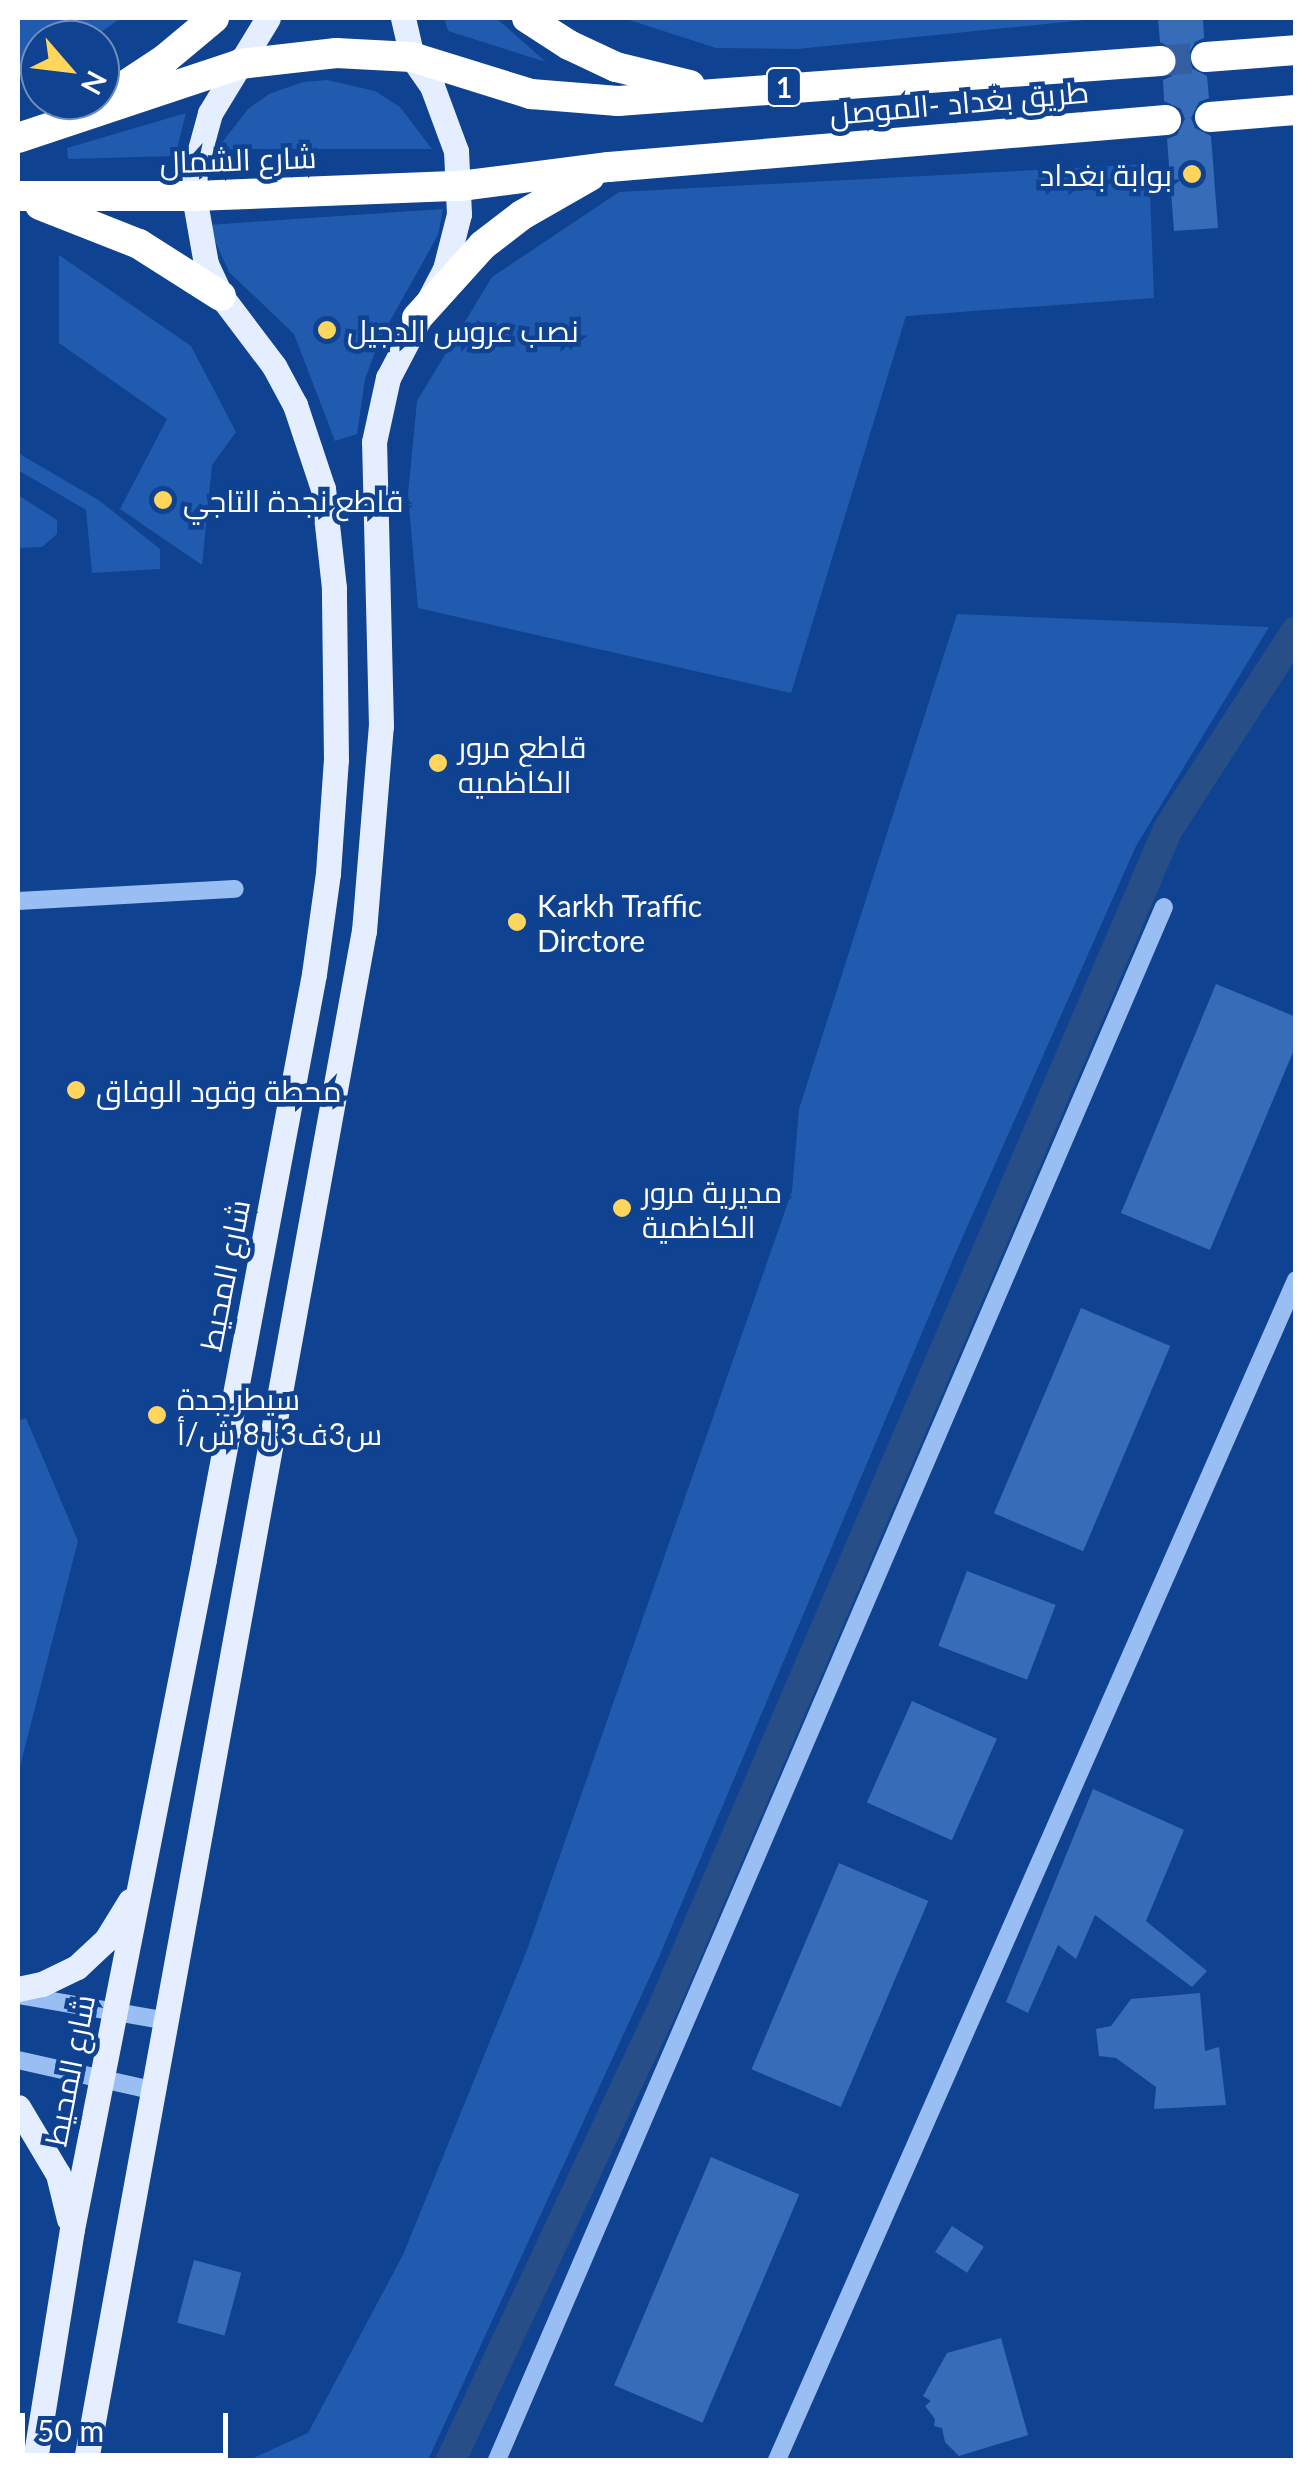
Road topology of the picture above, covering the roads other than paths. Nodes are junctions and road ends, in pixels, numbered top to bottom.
1 (214, 18) edge
2 (268, 18) edge
3 (403, 18) edge
4 (528, 18) edge
5 (1296, 50) edge
6 (412, 57) junction
7 (1206, 58) tunnel mouth
8 (1162, 61) tunnel mouth
9 (240, 64) junction
10 (120, 86) edge
11 (768, 88) junction
12 (120, 102) edge
13 (1296, 110) edge
14 (1210, 116) dead end
15 (64, 120) edge
16 (1166, 120) dead end
17 (18, 138) edge
18 (608, 167) junction
19 (460, 186) junction
20 (194, 196) junction
21 (18, 198) edge
22 (220, 296) junction
23 (417, 318) junction
24 (235, 888) dead end
25 (18, 901) edge
26 (1164, 907) dead end
27 (1296, 1280) edge
28 (217, 1482) junction
29 (261, 1496) junction
30 (206, 1544) junction
31 (251, 1547) junction
32 (140, 1884) junction
33 (18, 1992) edge
34 (112, 2012) junction
35 (163, 2020) junction
36 (18, 2060) edge
37 (102, 2079) junction
38 (151, 2090) junction
39 (18, 2107) edge
40 (72, 2229) junction
41 (35, 2460) edge
42 (86, 2460) edge
43 (497, 2460) edge
44 (777, 2460) edge

1 - 10 highway
2 - 9 main road, شارع المحيط
3 - 6 main road
4 - 11 highway
5 - 7 highway
6 - 9 highway, 1
6 - 11 highway, 1
6 - 19 main road
8 - 11 highway, 1
9 - 12 highway, 1
9 - 20 main road, شارع المحيط
13 - 14 highway
15 - 17 highway, 1
16 - 18 highway, طريق بغداد -الموصل / 1
18 - 19 highway, طريق بغداد -الموصل / 1
18 - 23 highway
19 - 20 highway, شارع الشمال / 1
19 - 23 main road
20 - 21 highway, شارع الشمال / 1
20 - 22 main road, شارع المحيط
21 - 22 highway
22 - 28 main road, شارع المحيط
23 - 29 main road
24 - 25 street
26 - 43 street
27 - 44 street
28 - 29 main road
28 - 30 main road, شارع المحيط
29 - 31 main road
30 - 31 main road
30 - 32 main road, شارع المحيط
31 - 35 main road
32 - 33 main road
32 - 34 main road, شارع المحيط
33 - 34 street
34 - 35 street
34 - 37 main road, شارع المحيط
35 - 38 main road
36 - 37 street
37 - 38 street
37 - 40 main road, شارع المحيط
38 - 42 main road
39 - 40 main road
40 - 41 main road, شارع المحيط

